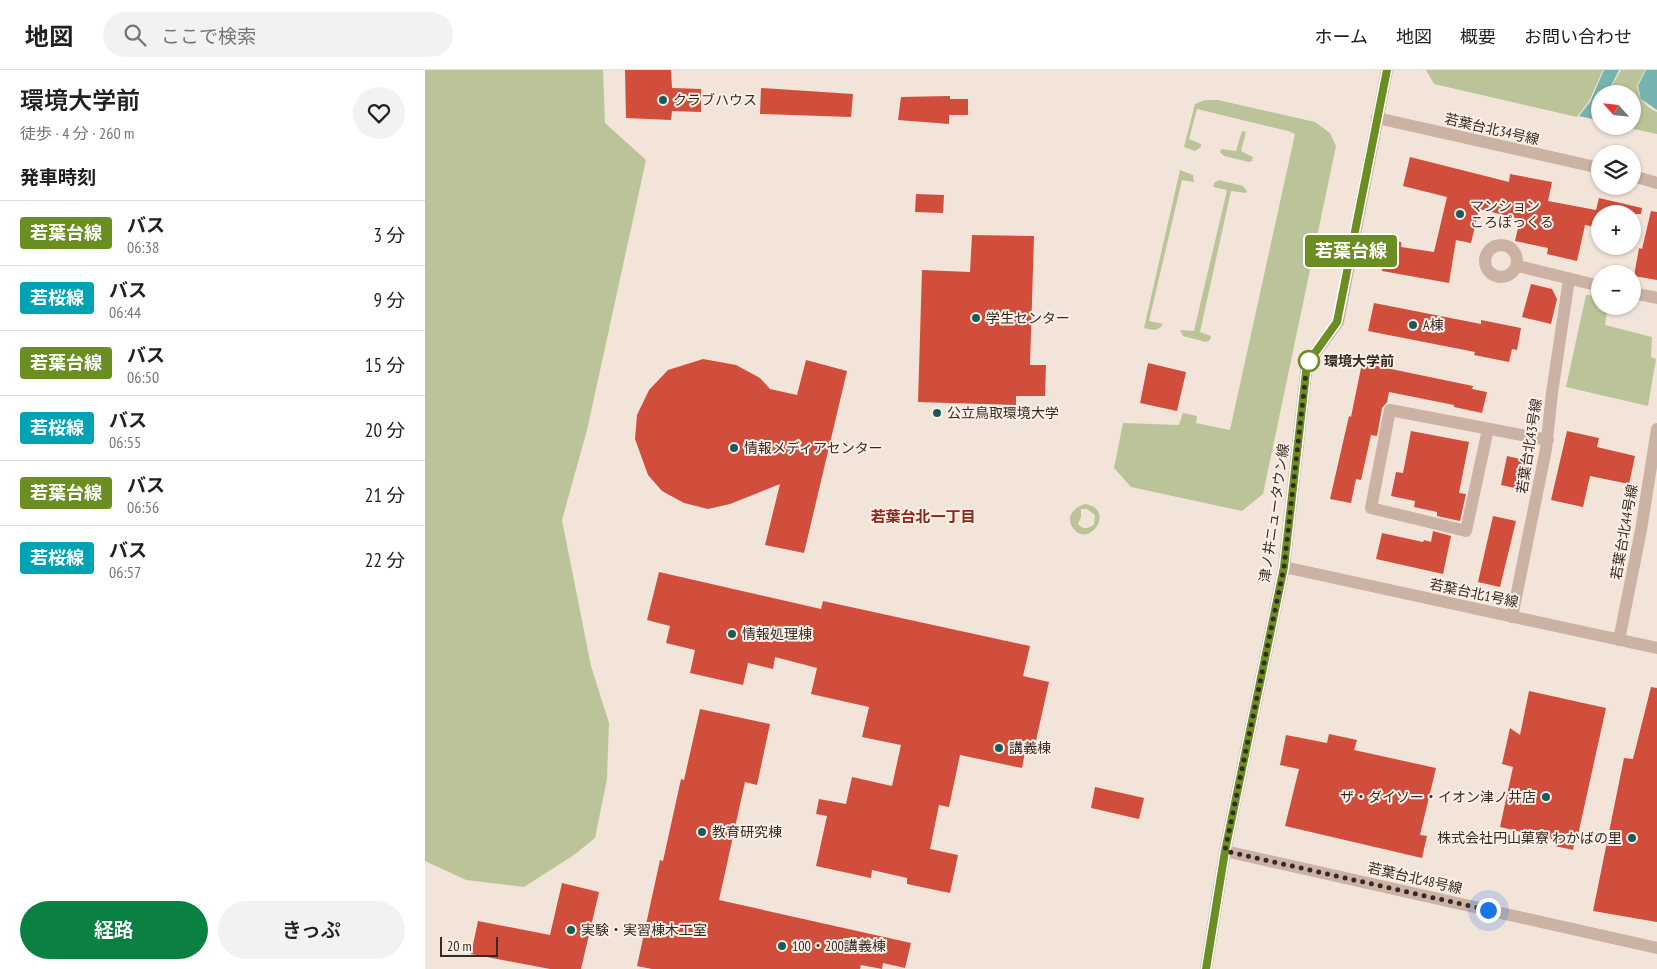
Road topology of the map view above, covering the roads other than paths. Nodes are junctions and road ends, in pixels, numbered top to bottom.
1 (1387, 70) edge
2 (1377, 118) junction
3 (1591, 166) edge
4 (1641, 178) edge
5 (1657, 182) edge
6 (1518, 266) dead end
7 (1569, 279) junction
8 (1591, 284) edge
9 (1641, 295) edge
10 (1657, 298) edge
11 (1488, 429) junction
12 (1657, 429) edge
13 (1548, 440) junction
14 (1284, 567) junction
15 (1512, 617) junction
16 (1619, 640) junction
17 (1657, 648) edge
18 (1225, 851) junction
19 (1657, 948) edge
20 (1206, 969) edge

1 - 2 street, 津ノ井ニュータウン線
2 - 3 street, 若葉台北34号線
2 - 14 street, 津ノ井ニュータウン線
4 - 5 street
6 - 7 street
7 - 8 street
7 - 13 street, 若葉台北43号線
9 - 10 street
11 - 11 street
11 - 13 street
12 - 16 street, 若葉台北44号線
13 - 15 street, 若葉台北43号線
14 - 15 street, 若葉台北1号線
14 - 18 street, 津ノ井ニュータウン線
15 - 16 street, 若葉台北1号線
16 - 17 street, 若葉台北1号線
18 - 19 street, 若葉台北48号線
18 - 20 street, 津ノ井ニュータウン線

